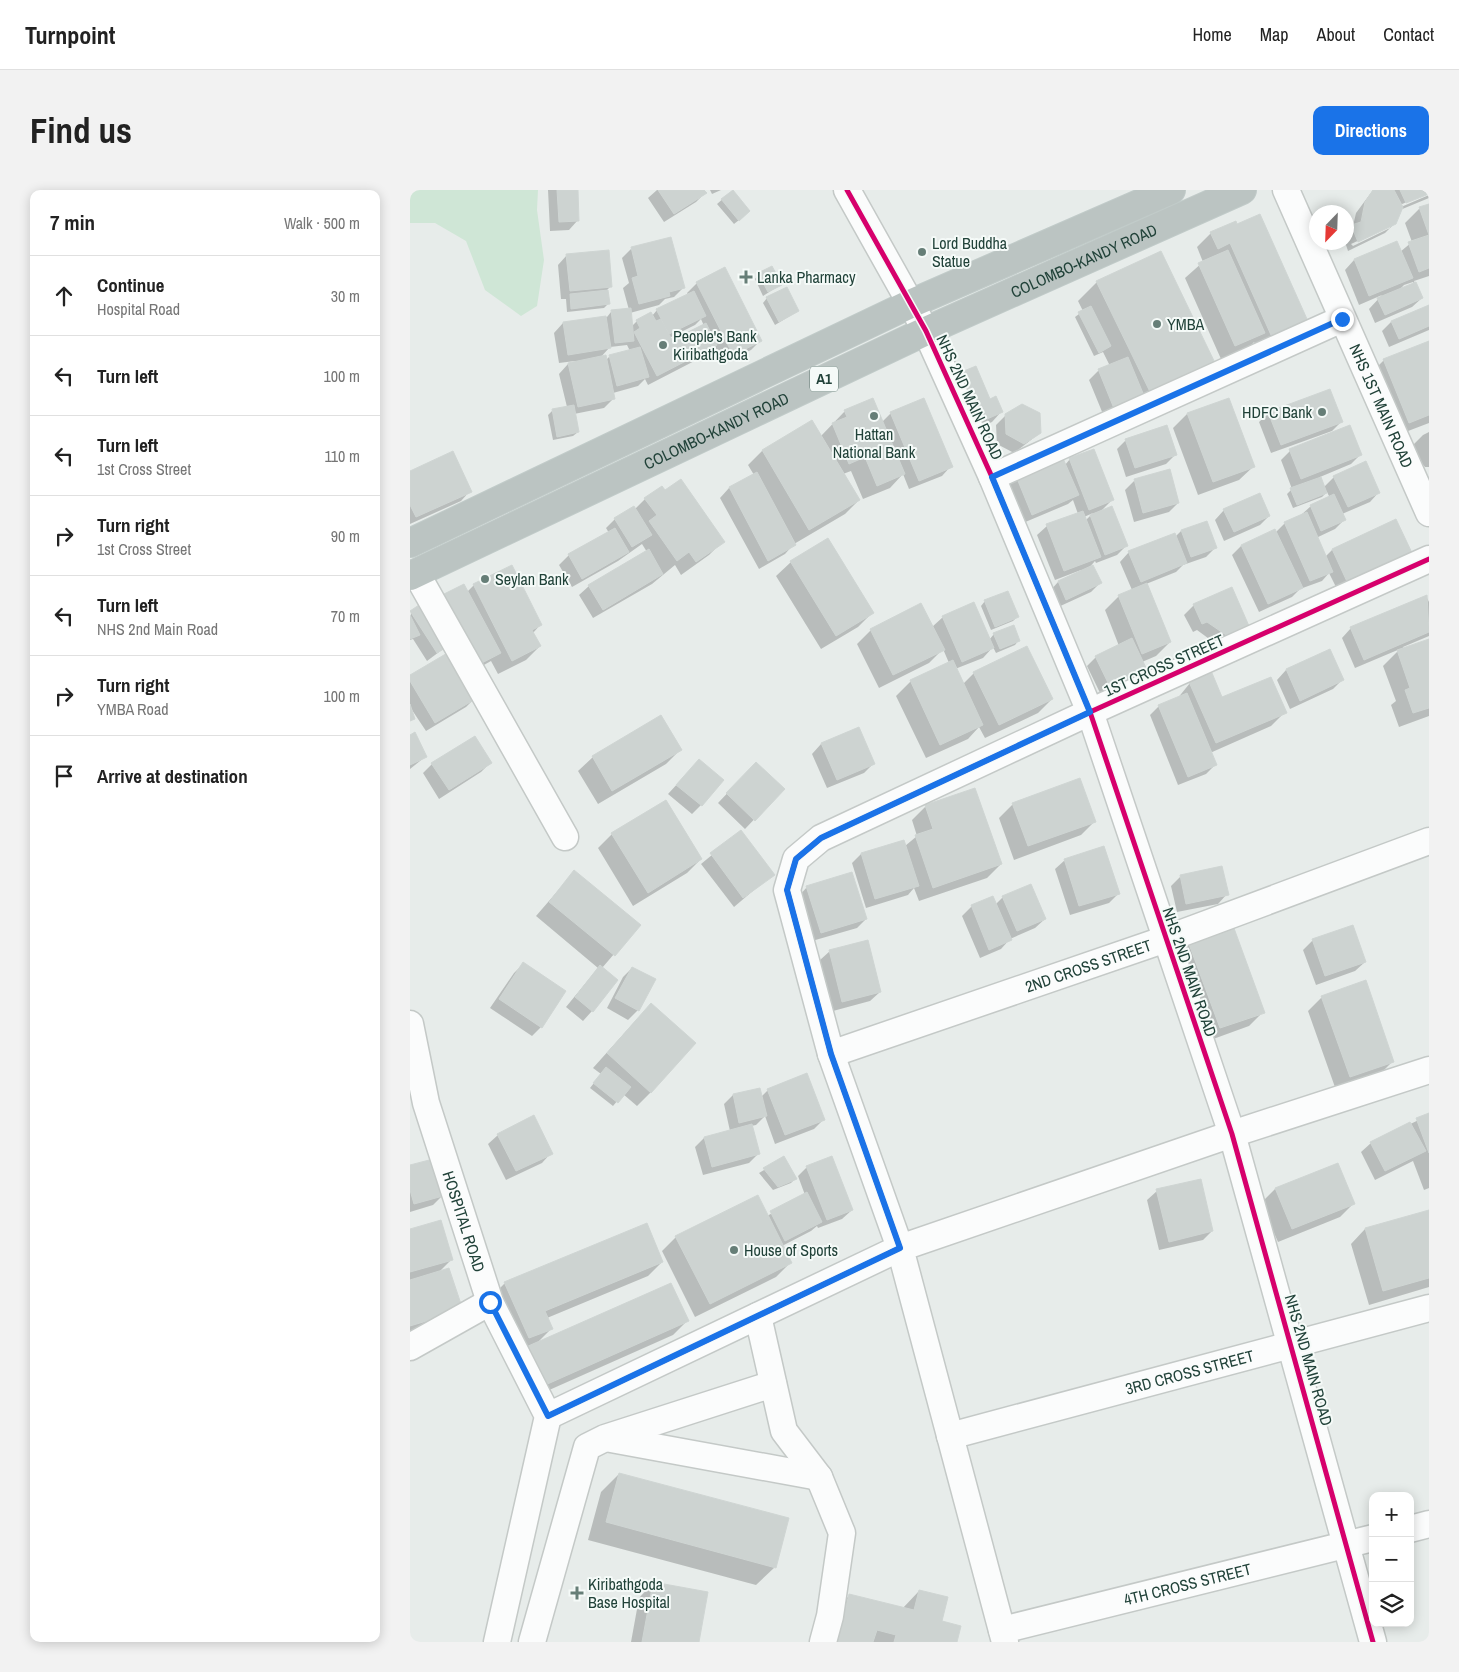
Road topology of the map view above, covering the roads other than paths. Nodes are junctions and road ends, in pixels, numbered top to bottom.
1 (847, 190) edge
2 (1171, 190) edge
3 (1242, 190) edge
4 (1286, 190) edge
5 (910, 304) junction
6 (1342, 319) junction
7 (926, 331) junction
8 (992, 477) junction
9 (1429, 513) edge
10 (410, 543) edge
11 (1429, 559) edge
12 (413, 575) edge
13 (1090, 712) junction
14 (565, 837) dead end
15 (1429, 841) edge
16 (1166, 939) junction
17 (410, 1024) edge
18 (831, 1054) junction
19 (1429, 1070) edge
20 (1232, 1134) junction
21 (900, 1248) junction
22 (490, 1302) junction
23 (1429, 1308) edge
24 (758, 1316) junction
25 (1292, 1344) junction
26 (410, 1347) edge
27 (773, 1384) junction
28 (548, 1416) junction
29 (950, 1436) junction
30 (605, 1438) junction
31 (819, 1477) junction
32 (1429, 1524) edge
33 (1414, 1528) edge
34 (1369, 1539) edge
35 (1347, 1544) junction
36 (1004, 1636) edge
37 (497, 1642) edge
38 (532, 1642) edge
39 (823, 1642) edge
40 (1373, 1642) edge

1 - 5 street, NHS 2ND MAIN ROAD
2 - 5 highway, COLOMBO-KANDY ROAD / A1
3 - 7 highway, COLOMBO-KANDY ROAD / A1
4 - 6 street, NHS 1ST MAIN ROAD
5 - 7 street, NHS 2ND MAIN ROAD
5 - 10 highway, COLOMBO-KANDY ROAD / A1
6 - 8 street
6 - 9 street, NHS 1ST MAIN ROAD
7 - 8 street, NHS 2ND MAIN ROAD
7 - 12 highway, COLOMBO-KANDY ROAD / A1
8 - 13 street, NHS 2ND MAIN ROAD
11 - 13 street, 1ST CROSS STREET
12 - 14 street
13 - 16 street, NHS 2ND MAIN ROAD
13 - 18 street, 1ST CROSS STREET
15 - 16 street, 2ND CROSS STREET
16 - 18 street, 2ND CROSS STREET
16 - 20 street, NHS 2ND MAIN ROAD
17 - 22 street, HOSPITAL ROAD
18 - 21 street, 1ST CROSS STREET
19 - 20 street
20 - 21 street
20 - 25 street, NHS 2ND MAIN ROAD
21 - 24 street
21 - 29 street, 1ST CROSS STREET
22 - 26 street
22 - 28 street, HOSPITAL ROAD
23 - 25 street, 3RD CROSS STREET
24 - 27 street
24 - 28 street
25 - 29 street, 3RD CROSS STREET
25 - 35 street, NHS 2ND MAIN ROAD
27 - 30 street
27 - 31 street
28 - 37 street
29 - 36 street, 1ST CROSS STREET
30 - 31 street
30 - 38 street
31 - 39 street
32 - 33 street
34 - 35 street, 4TH CROSS STREET
35 - 36 street, 4TH CROSS STREET
35 - 40 street, NHS 2ND MAIN ROAD

